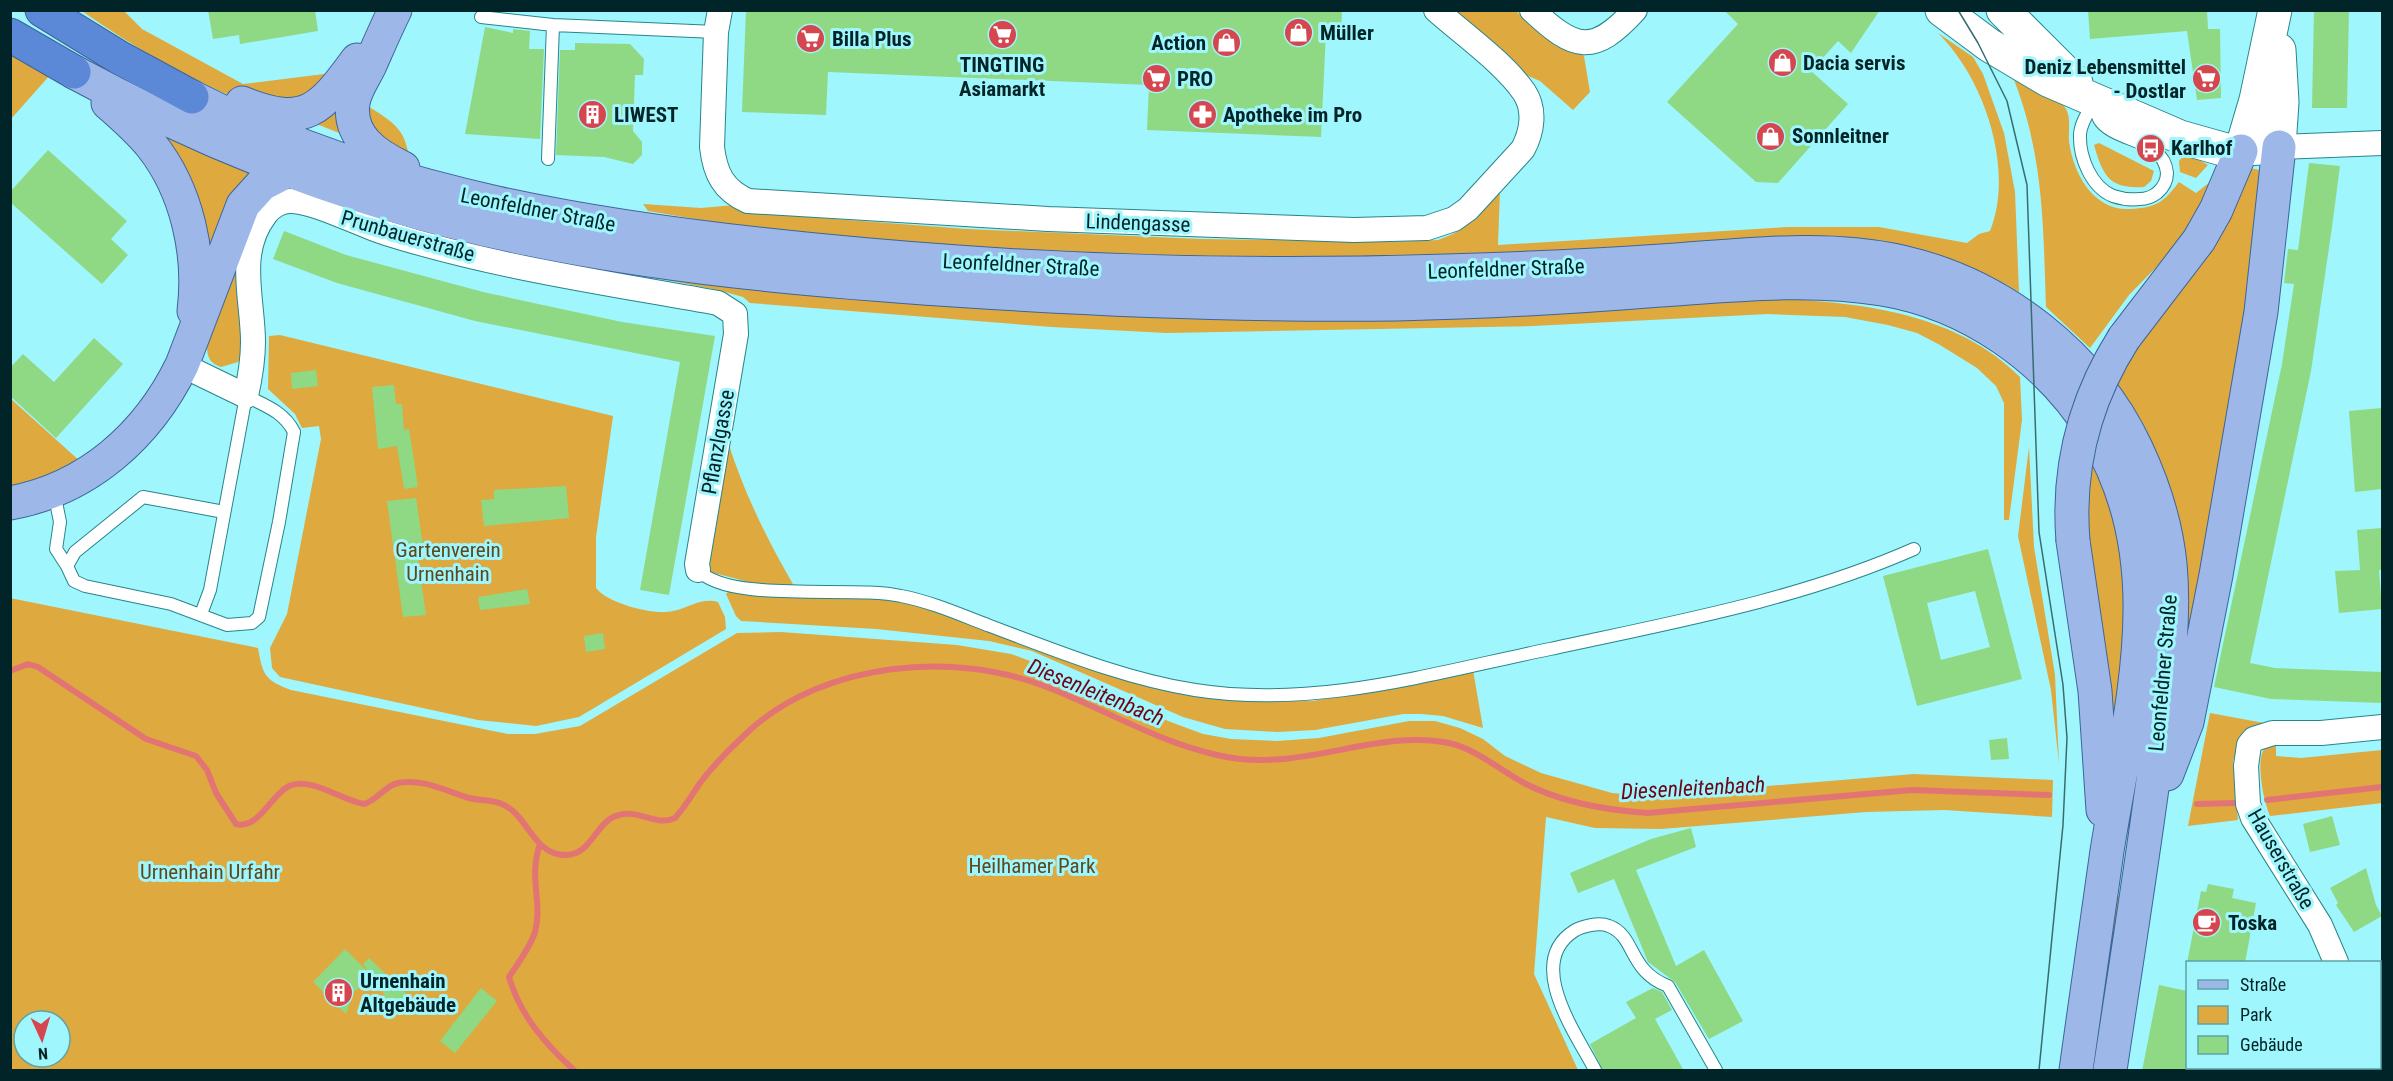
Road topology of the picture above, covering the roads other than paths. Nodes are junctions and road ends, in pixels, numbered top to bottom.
1 (42, 10) edge
2 (1436, 10) edge
3 (1532, 10) edge
4 (1635, 10) edge
5 (1942, 10) edge
6 (2003, 10) edge
7 (2276, 10) edge
8 (392, 16) edge
9 (481, 17) dead end
10 (718, 21) edge
11 (553, 25) junction
12 (10, 35) edge
13 (74, 72) junction
14 (192, 97) junction
15 (2095, 101) junction
16 (2245, 139) junction
17 (2382, 143) edge
18 (2279, 147) junction
19 (548, 159) dead end
20 (289, 170) junction
21 (461, 195) junction
22 (735, 314) joint
23 (186, 357) junction
24 (246, 396) junction
25 (54, 490) junction
26 (10, 503) edge
27 (224, 512) junction
28 (1914, 549) dead end
29 (68, 566) junction
30 (698, 570) joint
31 (201, 614) junction
32 (2382, 727) edge
33 (2148, 824) junction
34 (2108, 848) junction
35 (2335, 961) edge
36 (1595, 1071) edge
37 (1716, 1071) edge
38 (2076, 1071) edge
39 (2110, 1071) edge

1 - 14 highway
2 - 10 street, Lindengasse
3 - 4 street
5 - 15 main road
6 - 15 main road
7 - 16 main road
7 - 18 main road
8 - 14 main road
8 - 21 main road
9 - 11 lane
10 - 11 lane
11 - 19 lane
12 - 13 highway
13 - 20 main road, Leonfeldner Straße
13 - 23 main road
14 - 21 main road, Leonfeldner Straße
15 - 15 lane
15 - 16 main road
16 - 18 main road
16 - 34 main road, bridge
17 - 18 street
18 - 33 main road
20 - 23 main road
20 - 34 main road, Leonfeldner Straße
21 - 33 main road, Leonfeldner Straße
22 - 24 street, Prunbauerstraße
22 - 30 street, Pflanzlgasse
23 - 24 street
23 - 25 main road
24 - 27 lane
24 - 31 lane
25 - 26 main road
25 - 29 lane
27 - 29 lane
27 - 31 lane
28 - 30 lane
29 - 31 lane
32 - 35 street, Hauserstraße
33 - 39 main road, Leonfeldner Straße
34 - 38 main road, Leonfeldner Straße
36 - 37 lane

